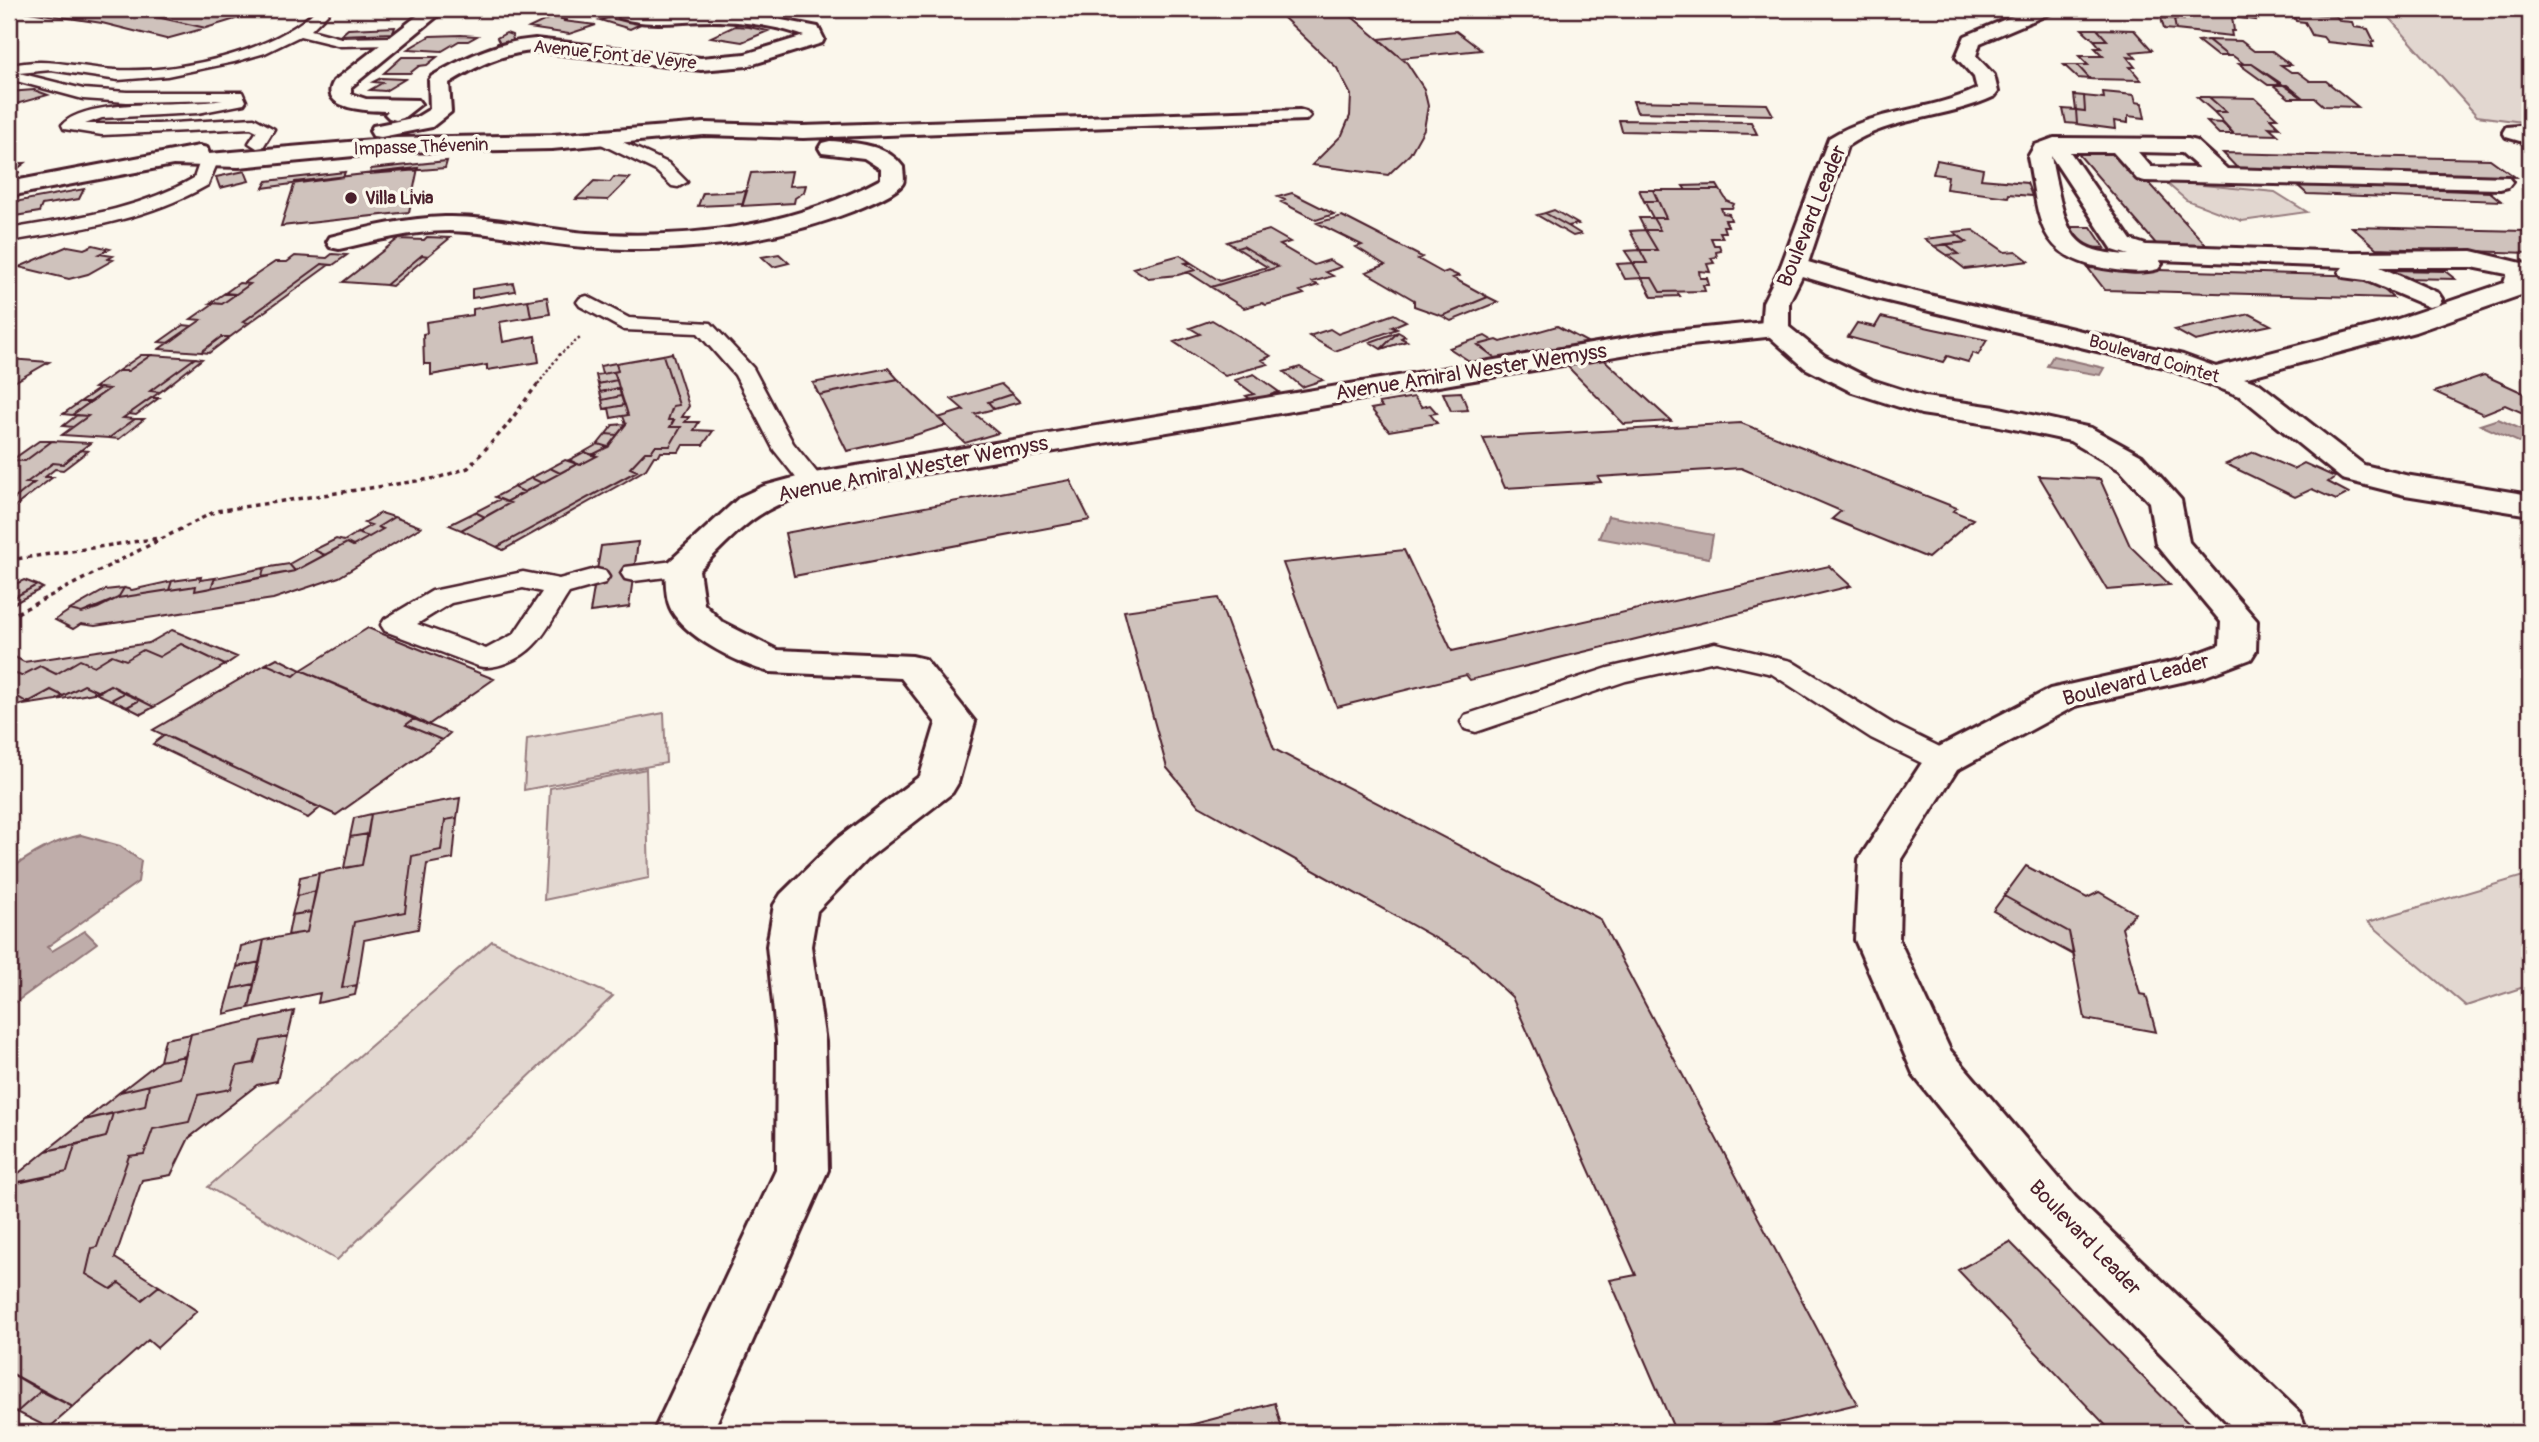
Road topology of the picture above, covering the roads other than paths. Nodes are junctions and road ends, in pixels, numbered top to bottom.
1 (276, 9) edge
2 (283, 9) edge
3 (325, 9) edge
4 (437, 9) edge
5 (626, 9) edge
6 (2045, 9) edge
7 (298, 32) junction
8 (393, 41) junction
9 (396, 114) dead end
10 (1299, 116) dead end
11 (668, 131) junction
12 (2530, 131) edge
13 (601, 137) junction
14 (2530, 138) edge
15 (257, 143) junction
16 (2054, 145) junction
17 (174, 158) junction
18 (209, 161) junction
19 (678, 182) dead end
20 (2500, 182) dead end
21 (9, 189) edge
22 (9, 235) edge
23 (339, 242) dead end
24 (2485, 263) junction
25 (1794, 266) junction
26 (587, 302) dead end
27 (2425, 310) junction
28 (1774, 329) junction
29 (2288, 332) dead end
30 (2213, 363) junction
31 (814, 484) junction
32 (2530, 505) edge
33 (682, 568) junction
34 (634, 573) dead end
35 (596, 577) dead end
36 (559, 587) junction
37 (1476, 722) dead end
38 (1943, 761) junction
39 (682, 1433) edge
40 (2279, 1433) edge

1 - 2 lane
3 - 7 lane
4 - 8 street
5 - 15 street, Avenue Font de Veyre
6 - 25 street, Boulevard Leader
7 - 8 lane
7 - 15 lane
8 - 9 street
10 - 11 street
11 - 13 street, Impasse Thévenin
11 - 23 street
12 - 14 street
13 - 18 street, Impasse Thévenin
13 - 19 lane
15 - 17 street, Avenue Font de Veyre
16 - 20 street
16 - 24 street
16 - 27 street
17 - 18 street, Impasse Thévenin
17 - 21 street, Avenue Font de Veyre
18 - 22 lane
24 - 27 street
24 - 27 street
25 - 28 street, Boulevard Leader
25 - 30 street, Boulevard Cointet
26 - 31 lane
27 - 29 street
27 - 30 street
28 - 31 street, Avenue Amiral Wester Wemyss
28 - 38 street, Boulevard Leader
30 - 32 street, Boulevard Cointet
31 - 33 street, Avenue Amiral Wester Wemyss
33 - 34 lane
33 - 39 street
35 - 36 lane
36 - 36 lane
37 - 38 lane
38 - 40 street, Boulevard Leader

